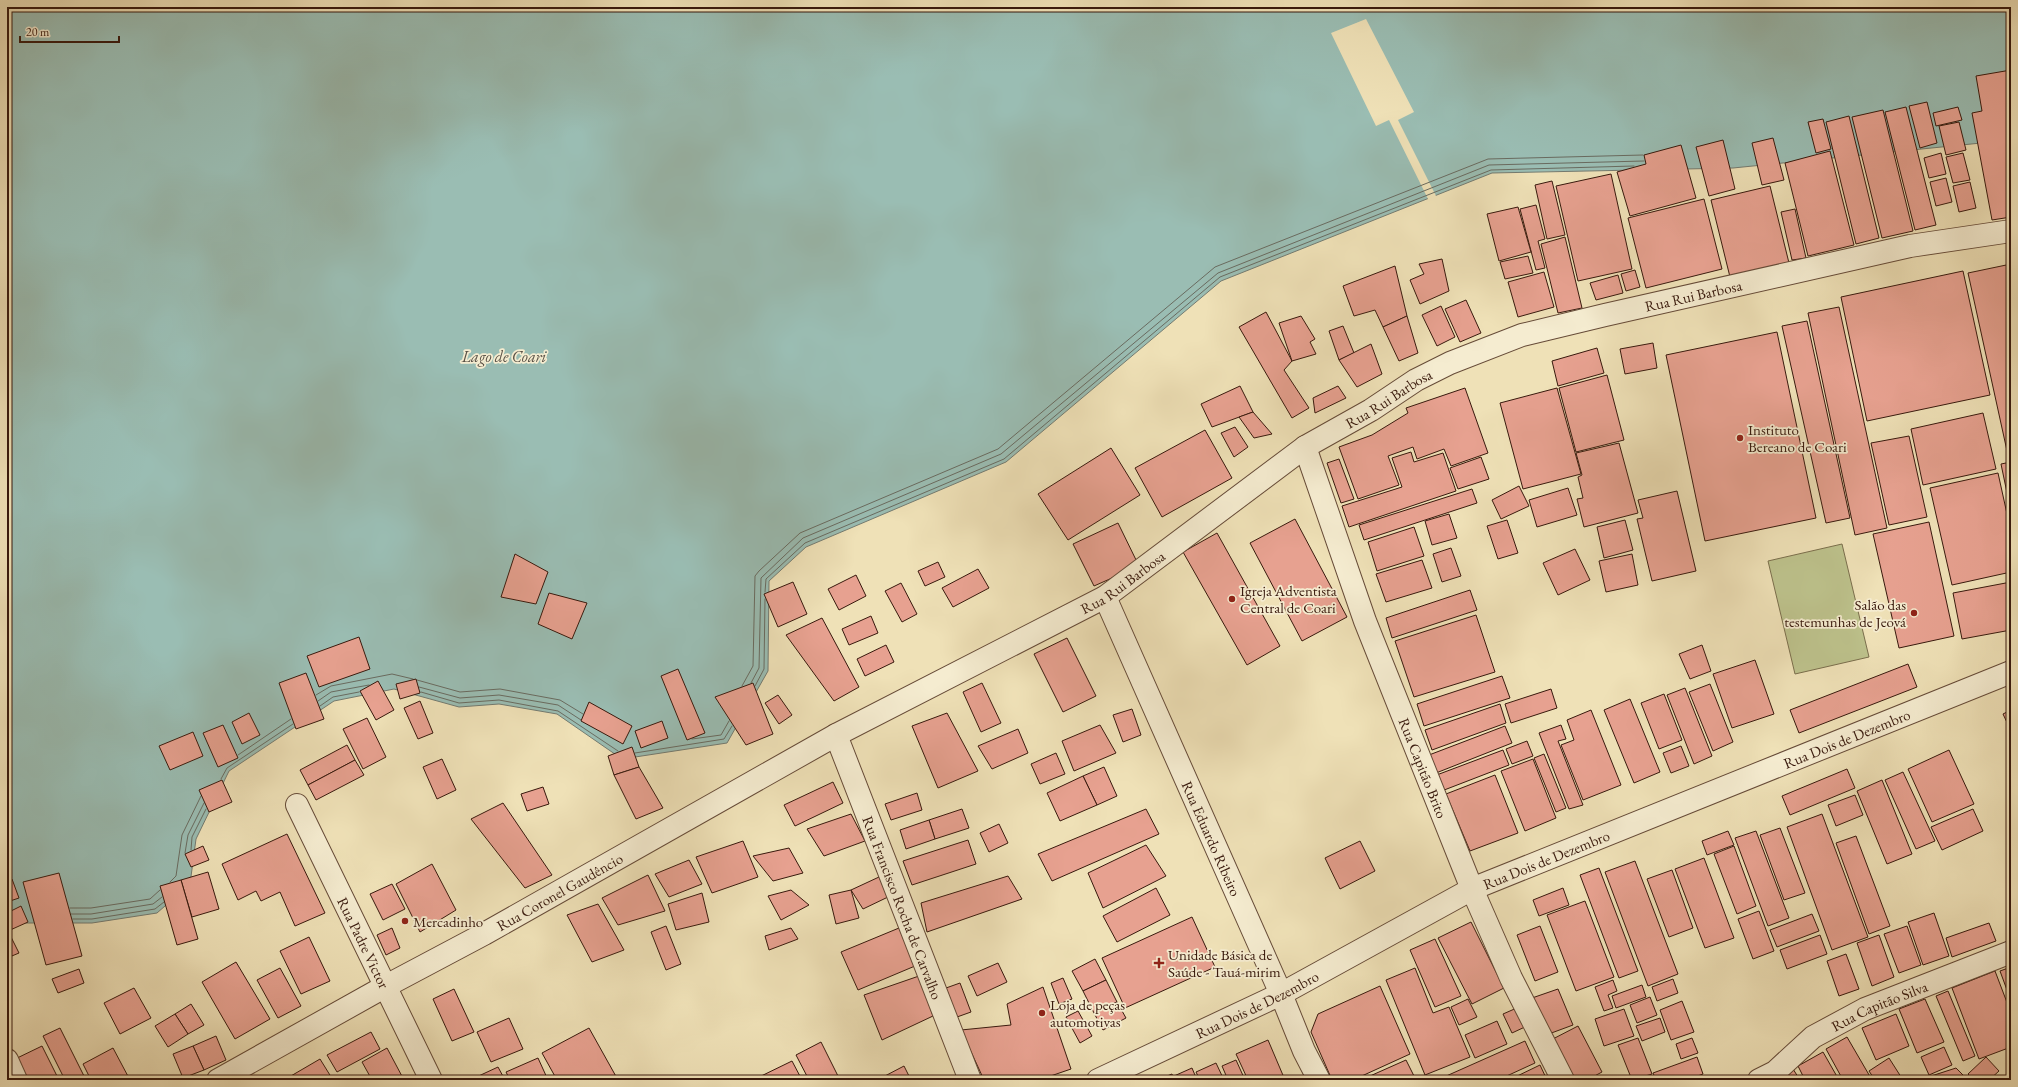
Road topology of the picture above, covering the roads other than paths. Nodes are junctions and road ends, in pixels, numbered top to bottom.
1 (2011, 231) edge
2 (1305, 447) junction
3 (1105, 597) junction
4 (2011, 672) edge
5 (836, 735) junction
6 (297, 805) dead end
7 (1472, 889) junction
8 (2011, 952) edge
9 (386, 986) junction
10 (1281, 994) junction
11 (7, 1060) edge
12 (16, 1080) edge
13 (218, 1080) edge
14 (432, 1080) edge
15 (970, 1080) edge
16 (1098, 1080) edge
17 (1319, 1080) edge
18 (1563, 1080) edge
19 (1759, 1080) edge

1 - 2 street, Rua Rui Barbosa
2 - 3 street, Rua Rui Barbosa
2 - 7 street, Rua Capitão Brito
3 - 5 street, Rua Rui Barbosa
3 - 10 street, Rua Eduardo Ribeiro
4 - 7 street, Rua Dois de Dezembro
5 - 9 street, Rua Coronel Gaudêncio
5 - 15 street, Rua Francisco Rocha de Carvalho
6 - 9 street, Rua Padre Victor
7 - 10 street, Rua Dois de Dezembro
7 - 18 street, Rua Capitão Brito
8 - 19 street, Rua Capitão Silva
9 - 13 street, Rua Coronel Gaudêncio
9 - 14 street, Rua Padre Victor
10 - 16 street, Rua Dois de Dezembro
10 - 17 street, Rua Eduardo Ribeiro
11 - 12 street

